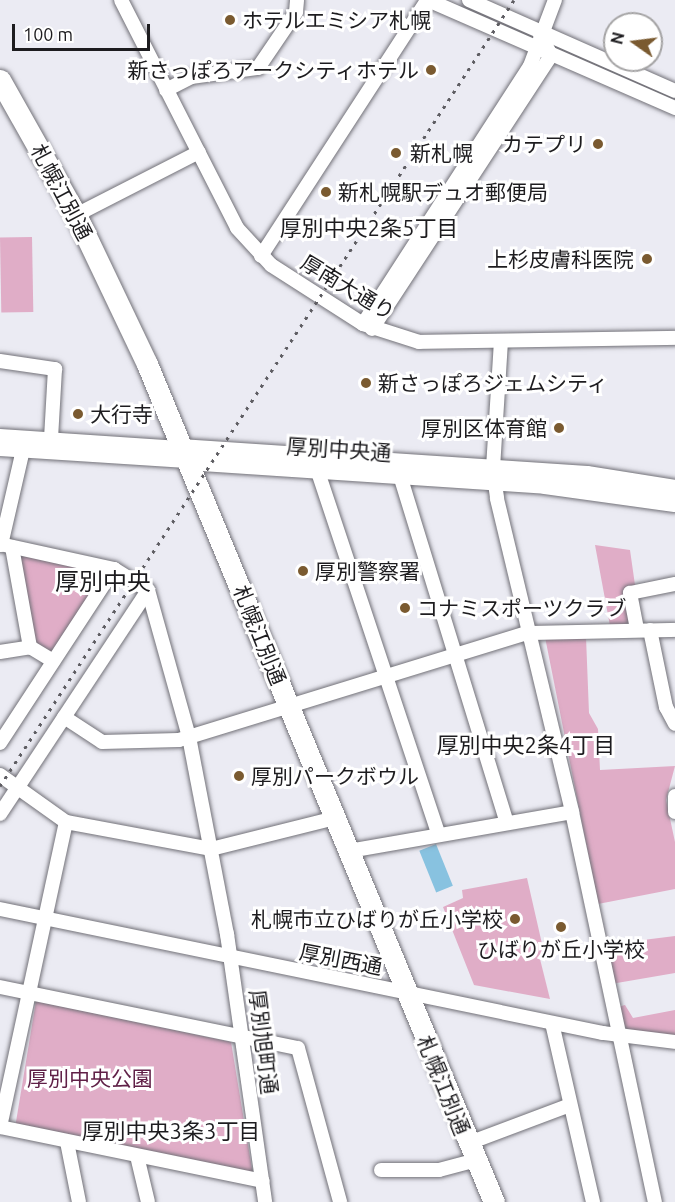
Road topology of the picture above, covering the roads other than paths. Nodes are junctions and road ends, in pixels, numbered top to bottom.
1 (121, 0) edge
2 (297, 0) edge
3 (428, 0) edge
4 (469, 0) edge
5 (555, 0) edge
6 (539, 32) junction
7 (545, 53) junction
8 (0, 81) edge
9 (166, 90) junction
10 (675, 91) edge
11 (675, 108) edge
12 (199, 152) junction
13 (76, 215) junction
14 (261, 256) junction
15 (368, 326) junction
16 (675, 338) edge
17 (501, 340) junction
18 (0, 361) edge
19 (0, 436) edge
20 (51, 439) junction
21 (0, 449) edge
22 (23, 450) junction
23 (184, 455) junction
24 (314, 463) junction
25 (397, 468) junction
26 (493, 475) junction
27 (675, 489) edge
28 (675, 503) edge
29 (4, 545) edge
30 (114, 569) junction
31 (675, 584) edge
32 (148, 590) junction
33 (644, 629) junction
34 (675, 630) edge
35 (526, 633) junction
36 (30, 647) junction
37 (0, 652) edge
38 (454, 656) junction
39 (53, 661) junction
40 (386, 676) junction
41 (289, 707) junction
42 (64, 717) junction
43 (675, 724) edge
44 (189, 738) junction
45 (0, 743) edge
46 (0, 775) edge
47 (17, 787) junction
48 (675, 796) edge
49 (572, 812) junction
50 (675, 812) edge
51 (0, 814) edge
52 (335, 818) junction
53 (66, 822) junction
54 (507, 823) junction
55 (439, 835) junction
56 (211, 849) junction
57 (349, 851) junction
58 (0, 909) edge
59 (48, 918) junction
60 (232, 958) junction
61 (0, 987) edge
62 (405, 993) junction
63 (31, 994) junction
64 (552, 1023) junction
65 (620, 1036) junction
66 (242, 1037) junction
67 (675, 1042) edge
68 (0, 1056) edge
69 (15, 1060) junction
70 (570, 1106) junction
71 (0, 1127) edge
72 (67, 1142) junction
73 (472, 1152) junction
74 (137, 1156) junction
75 (381, 1170) dead end
76 (262, 1181) junction
77 (79, 1202) edge
78 (148, 1202) edge
79 (265, 1202) edge
80 (340, 1202) edge
81 (495, 1202) edge
82 (593, 1202) edge
83 (655, 1202) edge

1 - 9 street, 厚南大通り
2 - 9 street
3 - 7 street
3 - 14 street
4 - 6 street
5 - 6 street
6 - 7 street
6 - 10 street
7 - 11 street
7 - 15 street
8 - 13 highway, 札幌江別通
9 - 12 street, 厚南大通り
12 - 13 street
12 - 14 street, 厚南大通り
13 - 23 highway, 札幌江別通
14 - 15 street, 厚南大通り
15 - 17 street, 厚南大通り
16 - 17 street, 厚南大通り
17 - 26 street
18 - 20 street
19 - 20 street, 厚別中央通
20 - 23 street, 厚別中央通
21 - 22 street, 厚別中央通
22 - 23 street, 厚別中央通
22 - 29 street
23 - 24 main road, 厚別中央通
23 - 41 highway, 札幌江別通
24 - 25 main road, 厚別中央通
24 - 40 street
25 - 26 main road, 厚別中央通
25 - 38 street
26 - 27 main road, 厚別中央通
26 - 28 main road, 厚別中央通
26 - 35 street
29 - 30 street
29 - 36 street
30 - 32 street
30 - 39 street
31 - 33 street
32 - 42 street
32 - 44 street, 厚別旭町通
33 - 34 street
33 - 35 street
33 - 43 street
35 - 38 street
35 - 49 street
36 - 37 street
36 - 39 street
38 - 40 street
38 - 54 street
39 - 45 street
40 - 41 street
40 - 55 street
41 - 44 street
41 - 52 highway, 札幌江別通
42 - 44 street
42 - 47 street
44 - 56 street, 厚別旭町通
46 - 47 street
47 - 51 street
47 - 53 street
48 - 50 street
49 - 54 street
49 - 65 street
52 - 56 street
52 - 57 highway, 札幌江別通
53 - 56 street
53 - 59 street
54 - 55 street
55 - 57 street
56 - 60 street, 厚別旭町通
57 - 62 highway, 札幌江別通
58 - 59 street, 厚別西通
59 - 60 street, 厚別西通
59 - 63 street
60 - 62 street, 厚別西通
60 - 66 street, 厚別旭町通
61 - 63 street
62 - 64 street, 厚別西通
62 - 73 highway, 札幌江別通
63 - 66 street
63 - 69 street
64 - 65 street, 厚別西通
64 - 70 street
65 - 67 street, 厚別西通
65 - 83 street
66 - 76 street, 厚別旭町通
66 - 80 street
68 - 69 street
69 - 71 street
70 - 73 street
70 - 82 street
71 - 72 street
72 - 74 street
72 - 77 street
73 - 75 street
73 - 81 highway, 札幌江別通
74 - 76 street
74 - 78 street
76 - 79 street, 厚別旭町通

